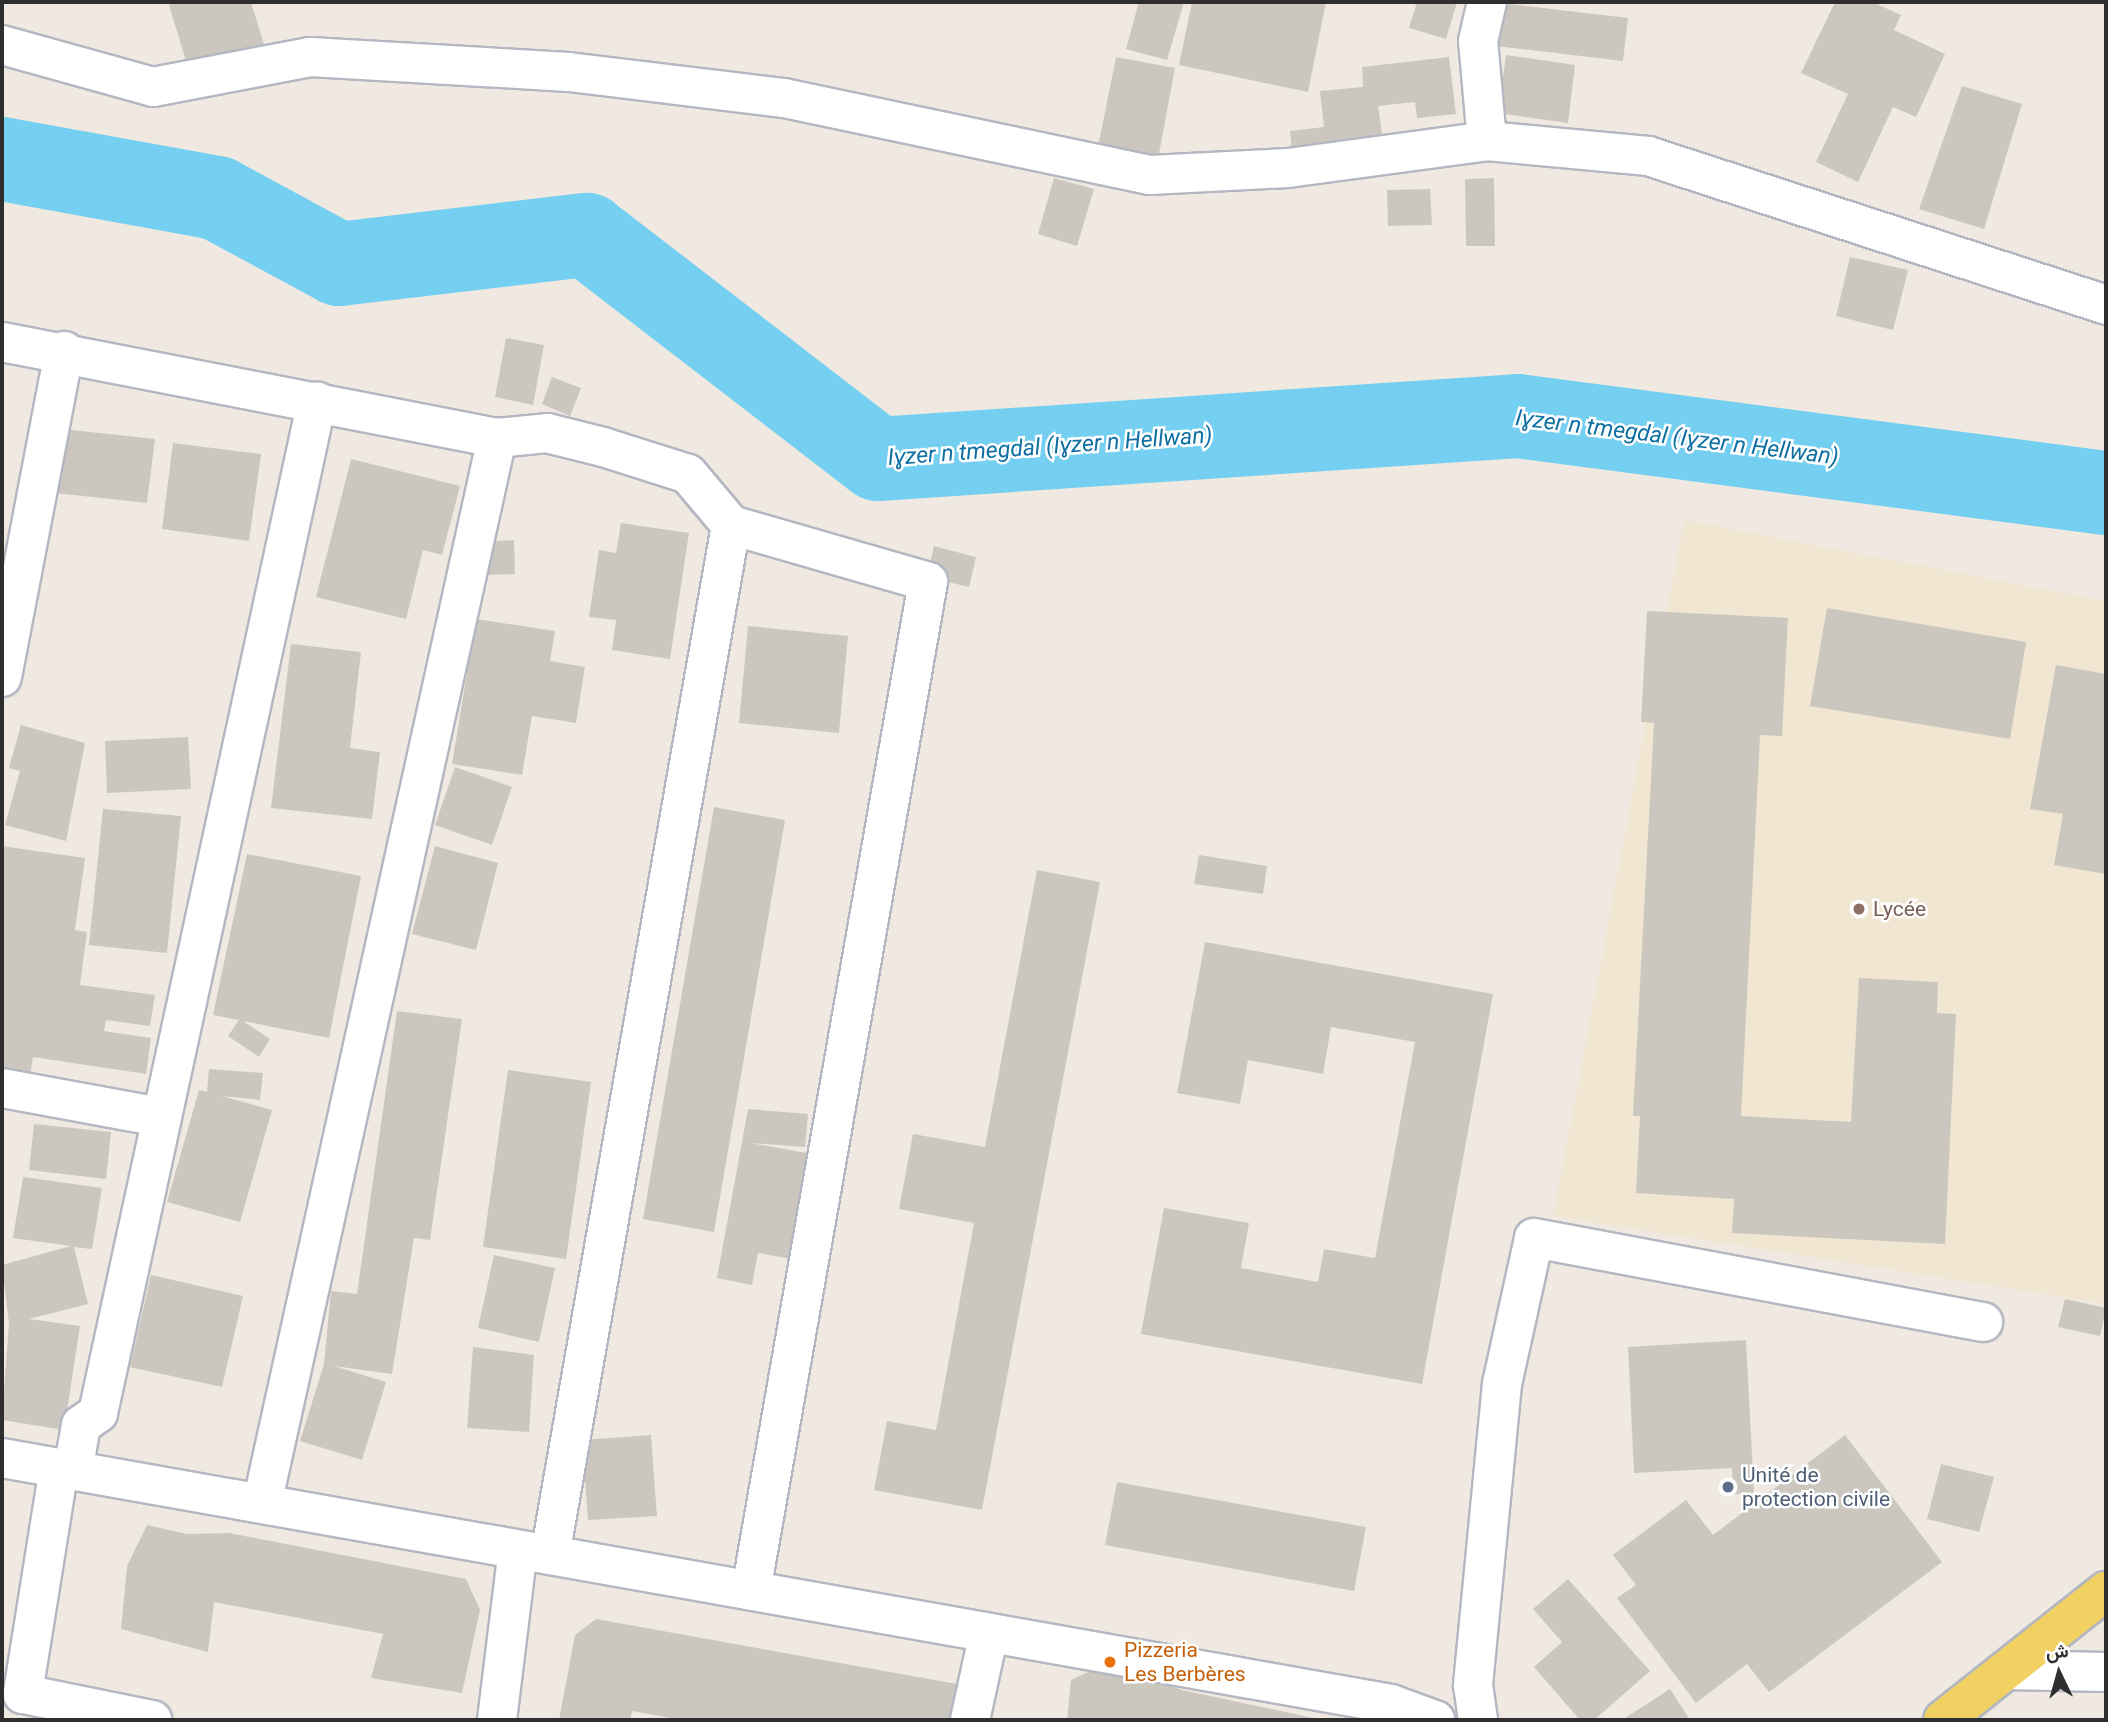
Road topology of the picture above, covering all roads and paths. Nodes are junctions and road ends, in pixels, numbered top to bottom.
1 (1487, 2) edge
2 (2, 45) edge
3 (1487, 141) junction
4 (2106, 305) edge
5 (2, 342) edge
6 (64, 351) junction
7 (317, 401) junction
8 (497, 438) junction
9 (731, 525) junction
10 (2, 677) edge
11 (2, 1088) edge
12 (160, 1117) junction
13 (1983, 1322) dead end
14 (2, 1458) edge
15 (66, 1469) junction
16 (262, 1504) junction
17 (534, 1553) junction
18 (751, 1591) junction
19 (2106, 1591) edge
20 (989, 1633) junction
21 (2007, 1670) junction
22 (2106, 1672) edge
23 (152, 1720) edge
24 (497, 1720) edge
25 (970, 1720) edge
26 (1435, 1720) edge
27 (1478, 1720) edge
28 (1943, 1720) edge

1 - 3 street
2 - 3 street
3 - 4 street
5 - 6 street
6 - 7 street
6 - 10 street
7 - 8 street
7 - 12 street
8 - 9 street
8 - 16 street
9 - 17 street
9 - 18 street
11 - 12 street
12 - 15 street
13 - 27 street
14 - 15 street
15 - 16 street
15 - 23 street
16 - 17 street
17 - 18 street
17 - 24 street
18 - 20 street
19 - 21 main road
20 - 25 street
20 - 26 street
21 - 22 street
21 - 28 main road

